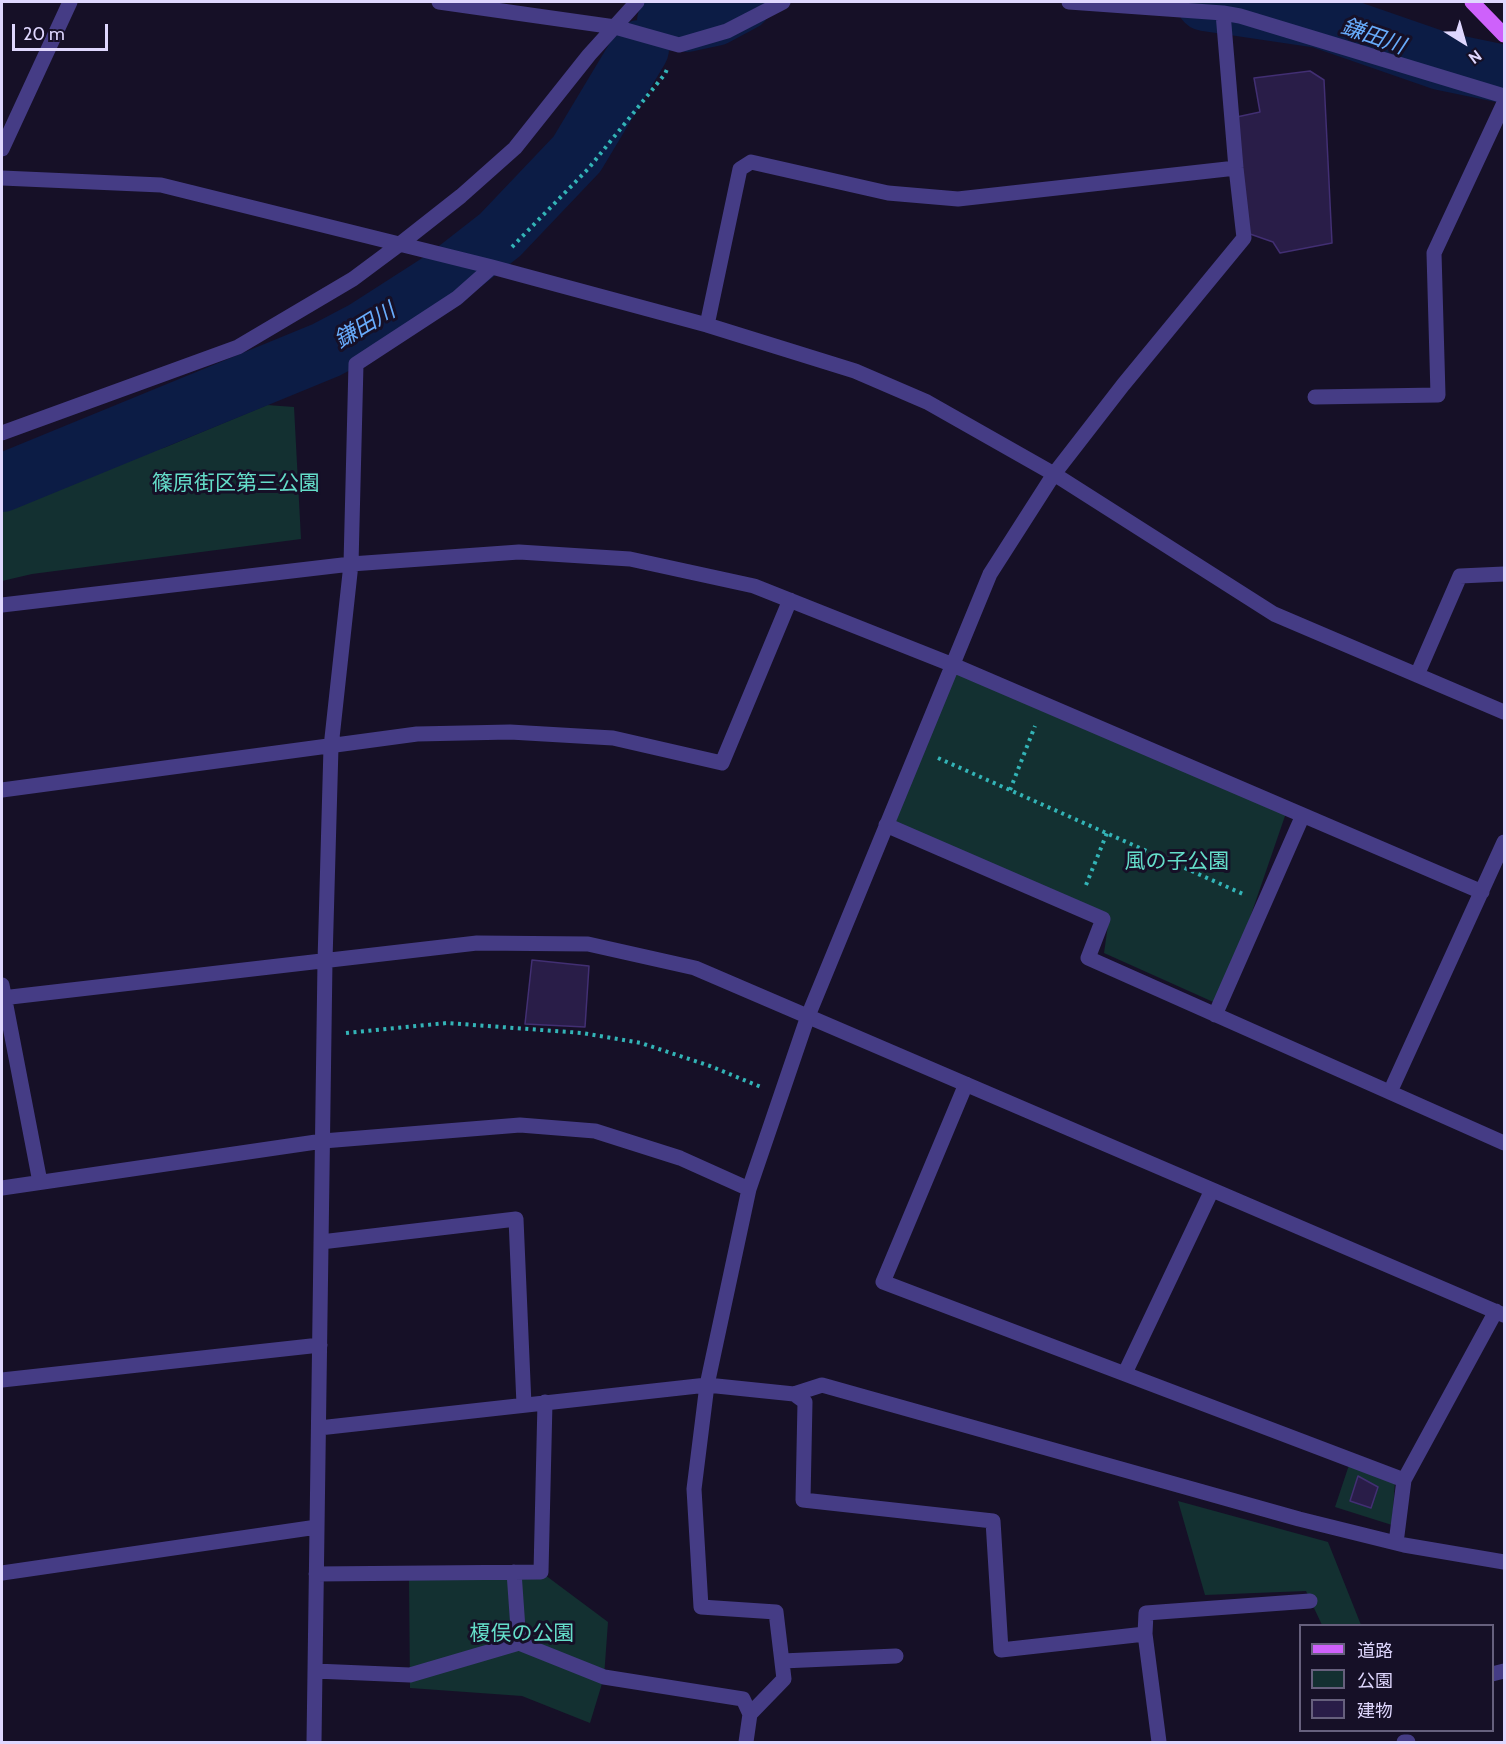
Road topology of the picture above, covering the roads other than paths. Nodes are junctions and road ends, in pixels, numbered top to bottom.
1 (70, 2) edge
2 (439, 2) edge
3 (637, 2) edge
4 (783, 2) edge
5 (1069, 2) edge
6 (1472, 2) edge
7 (1098, 3) edge
8 (1223, 13) junction
9 (615, 27) junction
10 (1504, 36) edge
11 (1504, 96) edge
12 (1504, 103) edge
13 (2, 149) edge
14 (1236, 168) junction
15 (2, 178) edge
16 (400, 244) junction
17 (492, 267) junction
18 (707, 326) junction
19 (1315, 398) dead end
20 (2, 433) edge
21 (1054, 474) junction
22 (351, 564) junction
23 (1504, 574) edge
24 (790, 600) junction
25 (2, 605) edge
26 (953, 665) junction
27 (1417, 675) junction
28 (1504, 712) edge
29 (331, 747) junction
30 (2, 790) edge
31 (1302, 815) junction
32 (886, 825) junction
33 (1504, 842) edge
34 (1482, 892) junction
35 (325, 961) junction
36 (3, 994) edge
37 (1215, 1015) junction
38 (808, 1016) junction
39 (966, 1084) junction
40 (1390, 1092) junction
41 (323, 1141) junction
42 (1504, 1143) edge
43 (40, 1182) junction
44 (2, 1188) edge
45 (749, 1189) junction
46 (1212, 1190) junction
47 (321, 1242) junction
48 (1500, 1313) edge
49 (320, 1345) junction
50 (1125, 1373) junction
51 (2, 1380) edge
52 (707, 1385) junction
53 (794, 1394) junction
54 (544, 1402) junction
55 (524, 1405) junction
56 (319, 1428) junction
57 (1404, 1479) junction
58 (317, 1527) junction
59 (1396, 1543) junction
60 (1504, 1562) edge
61 (514, 1572) junction
62 (2, 1573) edge
63 (316, 1574) junction
64 (1310, 1601) dead end
65 (1145, 1634) junction
66 (519, 1643) junction
67 (896, 1656) dead end
68 (782, 1661) junction
69 (315, 1671) junction
70 (750, 1714) junction
71 (314, 1743) edge
72 (746, 1743) edge
73 (1159, 1743) edge

1 - 13 street
2 - 9 street
3 - 9 street
4 - 9 street
5 - 7 street
6 - 10 main road
7 - 8 street
8 - 11 street
8 - 14 street
9 - 16 street
12 - 19 street
14 - 18 street
14 - 21 street
15 - 16 street
16 - 17 street
16 - 20 street
17 - 18 street
17 - 22 street
18 - 21 street
21 - 26 street
21 - 27 street
22 - 24 street
22 - 25 street
22 - 29 street
23 - 27 street
24 - 26 street
24 - 29 street
26 - 31 street
26 - 32 street
27 - 28 street
29 - 30 street
29 - 35 street
31 - 34 street
31 - 37 street
32 - 37 street
32 - 38 street
33 - 34 street
34 - 40 street
35 - 36 street
35 - 38 street
35 - 41 street
36 - 43 street
37 - 40 street
38 - 39 street
38 - 45 street
39 - 46 street
39 - 50 street
40 - 42 street
41 - 43 street
41 - 45 street
41 - 47 street
43 - 44 street
45 - 52 street
46 - 48 street
46 - 50 street
47 - 49 street
47 - 55 street
48 - 57 street
49 - 51 street
49 - 56 street
50 - 57 street
52 - 53 street
52 - 54 street
52 - 68 street
53 - 59 street
53 - 65 street
54 - 55 street
54 - 61 street
55 - 56 street
56 - 58 street
57 - 59 street
58 - 62 street
58 - 63 street
59 - 60 street
61 - 63 street
61 - 66 street
63 - 69 street
64 - 65 street
65 - 73 street
66 - 69 street
66 - 70 street
67 - 68 street
68 - 70 street
69 - 71 street
70 - 72 street

